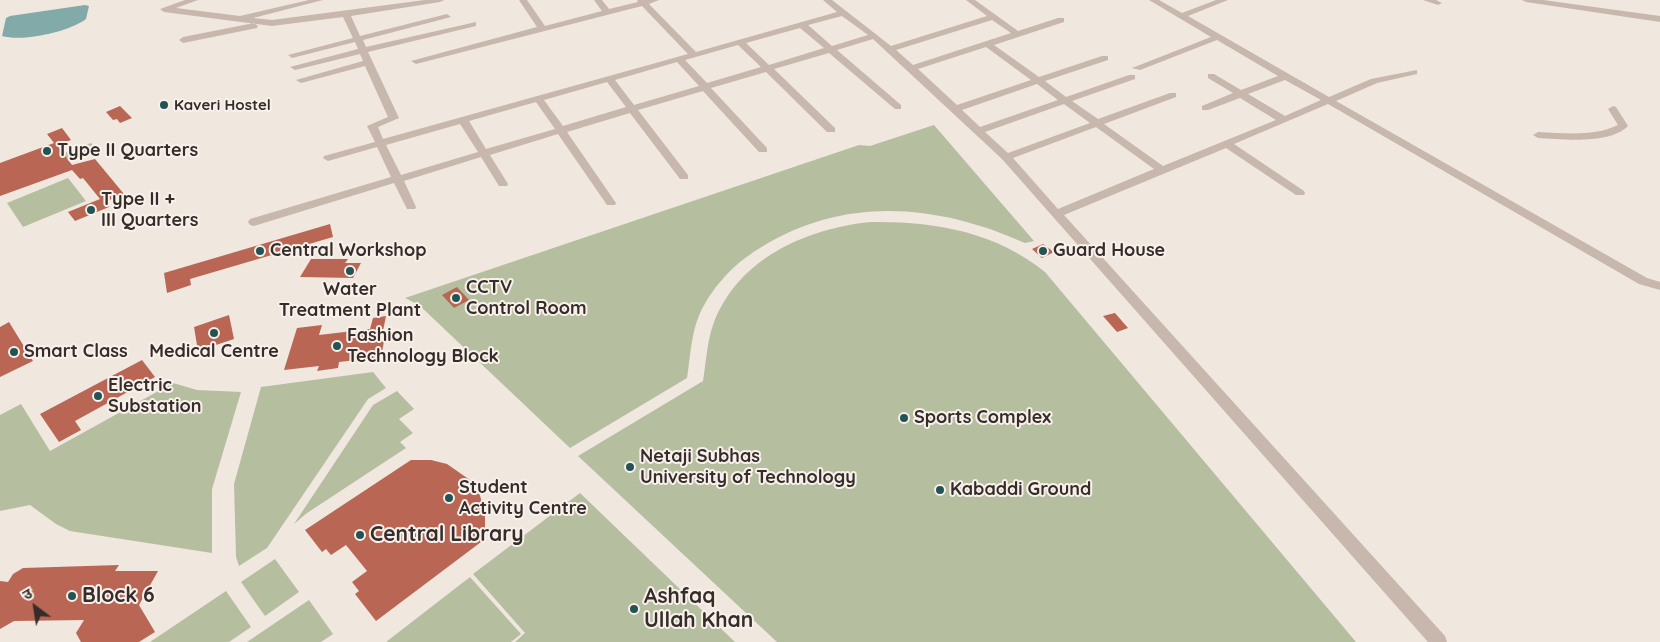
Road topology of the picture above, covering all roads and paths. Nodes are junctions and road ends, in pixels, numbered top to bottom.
1 (194, 0) edge
2 (319, 0) edge
3 (374, 0) edge
4 (440, 0) edge
5 (523, 0) edge
6 (598, 0) edge
7 (655, 0) edge
8 (827, 0) edge
9 (970, 0) edge
10 (1153, 0) edge
11 (1224, 0) edge
12 (1428, 0) edge
13 (1526, 0) edge
14 (642, 1) edge
15 (1438, 3) dead end
16 (380, 10) junction
17 (607, 12) junction
18 (842, 13) junction
19 (346, 14) junction
20 (1181, 16) junction
21 (447, 17) dead end
22 (994, 17) junction
23 (1660, 19) edge
24 (234, 20) junction
25 (1061, 20) dead end
26 (266, 23) junction
27 (473, 24) dead end
28 (801, 24) junction
29 (542, 28) junction
30 (1018, 34) junction
31 (875, 36) junction
32 (1218, 37) junction
33 (183, 40) dead end
34 (358, 40) junction
35 (740, 42) junction
36 (986, 44) junction
37 (889, 49) junction
38 (363, 50) junction
39 (831, 50) junction
40 (292, 55) dead end
41 (694, 55) junction
42 (1105, 58) dead end
43 (679, 59) junction
44 (416, 61) dead end
45 (370, 66) junction
46 (296, 67) dead end
47 (912, 68) junction
48 (1137, 68) dead end
49 (768, 69) junction
50 (1414, 72) dead end
51 (1211, 76) dead end
52 (1286, 76) junction
53 (1132, 78) dead end
54 (609, 79) junction
55 (1038, 81) junction
56 (303, 83) dead end
57 (705, 88) junction
58 (1240, 94) junction
59 (1173, 95) dead end
60 (539, 99) junction
61 (1331, 100) junction
62 (1066, 101) junction
63 (898, 107) dead end
64 (957, 108) junction
65 (1205, 108) dead end
66 (1613, 109) dead end
67 (634, 110) junction
68 (463, 120) junction
69 (1284, 120) junction
70 (1097, 123) junction
71 (831, 130) dead end
72 (980, 130) junction
73 (561, 131) junction
74 (1538, 135) dead end
75 (381, 143) junction
76 (1227, 144) junction
77 (763, 150) dead end
78 (484, 154) junction
79 (1006, 157) junction
80 (328, 158) dead end
81 (1162, 170) junction
82 (684, 177) dead end
83 (398, 179) junction
84 (503, 184) dead end
85 (1300, 193) dead end
86 (611, 203) dead end
87 (411, 207) dead end
88 (1055, 214) junction
89 (254, 222) dead end
90 (1659, 287) edge
91 (1439, 642) edge

1 - 24 street
2 - 24 street
3 - 16 street
4 - 16 street
5 - 29 street
6 - 17 street
7 - 14 street
8 - 18 street
9 - 22 street
10 - 20 street
11 - 20 street
12 - 15 street
13 - 23 street
14 - 17 street
14 - 41 street
16 - 19 street
17 - 29 street
18 - 28 street
18 - 31 street
19 - 26 street
19 - 34 street
20 - 32 street
21 - 34 street
22 - 30 street
22 - 37 street
24 - 26 street
25 - 30 street
26 - 33 street
27 - 38 street
28 - 35 street
28 - 39 street
29 - 44 street
30 - 36 street
31 - 37 street
31 - 39 street
32 - 48 street
32 - 52 street
34 - 38 street
34 - 40 street
35 - 41 street
35 - 49 street
36 - 47 street
36 - 55 street
37 - 47 street
38 - 45 street
38 - 46 street
39 - 49 street
39 - 63 street
41 - 43 street
42 - 55 street
43 - 54 street
43 - 57 street
45 - 56 street
45 - 75 street
47 - 64 street
49 - 57 street
49 - 71 street
50 - 61 street
51 - 58 street
52 - 58 street
52 - 61 street
53 - 62 street
54 - 60 street
54 - 67 street
55 - 62 street
55 - 64 street
57 - 67 street
57 - 77 street
58 - 65 street
58 - 69 street
59 - 70 street
60 - 68 street
60 - 73 street
61 - 69 street
61 - 90 street
62 - 70 street
62 - 72 street
64 - 72 street
66 - 74 street
67 - 73 street
67 - 82 street
68 - 75 street
68 - 78 street
69 - 76 street
70 - 79 street
70 - 81 street
72 - 79 street
73 - 78 street
73 - 86 street
75 - 80 street
75 - 83 street
76 - 81 street
76 - 85 street
78 - 83 street
78 - 84 street
79 - 88 street
81 - 88 street
83 - 87 street
83 - 89 street
88 - 91 street

